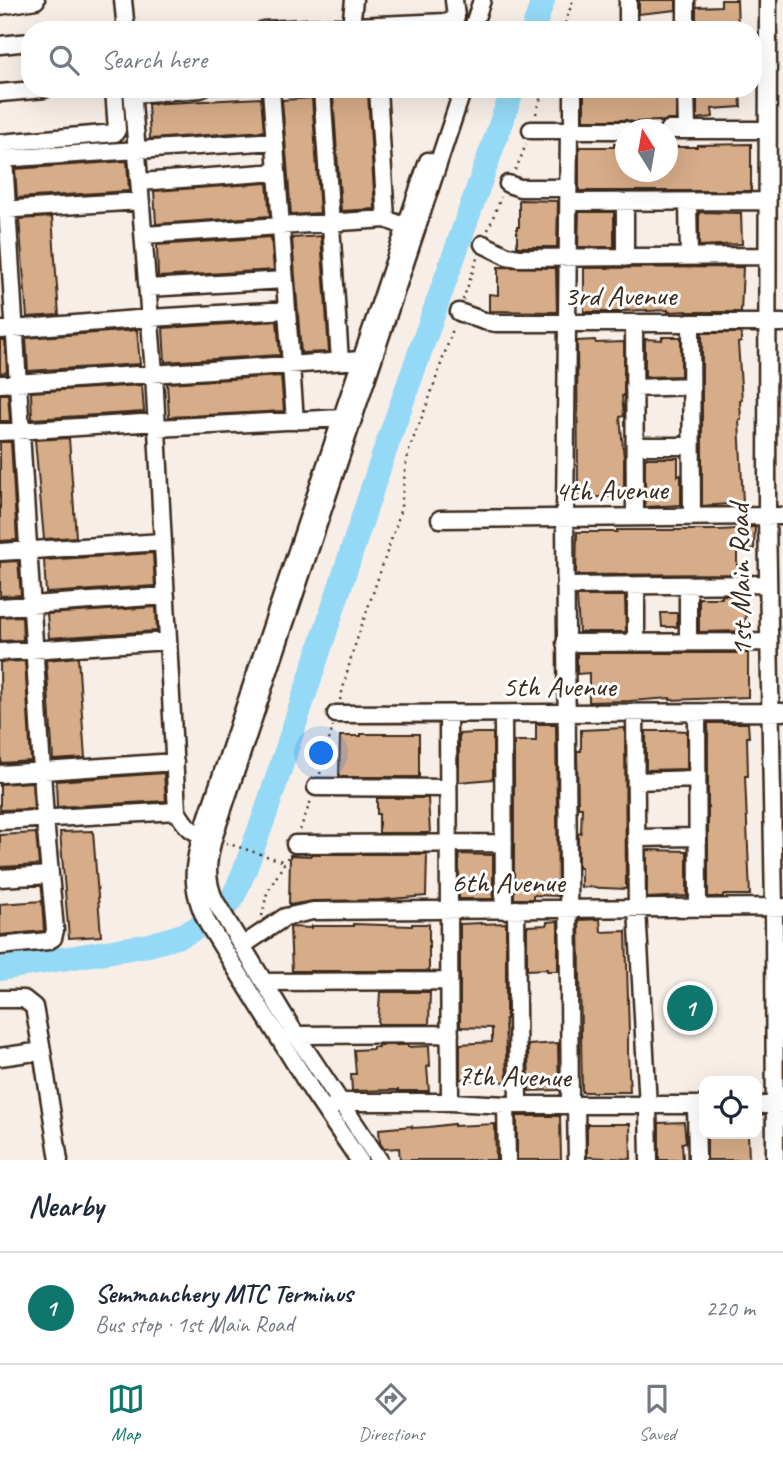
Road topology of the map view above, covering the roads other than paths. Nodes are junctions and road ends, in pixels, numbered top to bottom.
1 (36, 0) edge
2 (123, 0) edge
3 (354, 0) edge
4 (454, 0) edge
5 (482, 0) edge
6 (493, 0) edge
7 (628, 0) edge
8 (686, 0) edge
9 (768, 0) edge
10 (0, 6) edge
11 (124, 21) edge
12 (352, 21) edge
13 (452, 21) edge
14 (475, 21) edge
15 (486, 21) edge
16 (628, 21) edge
17 (686, 21) edge
18 (21, 43) edge
19 (0, 45) edge
20 (21, 91) edge
21 (0, 93) edge
22 (115, 98) edge
23 (133, 98) edge
24 (272, 98) edge
25 (323, 98) edge
26 (379, 98) edge
27 (449, 98) edge
28 (460, 98) edge
29 (573, 98) edge
30 (686, 98) edge
31 (531, 130) road end
32 (571, 130) junction
33 (615, 130) edge
34 (678, 130) edge
35 (687, 130) junction
36 (767, 130) junction
37 (275, 141) junction
38 (775, 148) edge
39 (137, 150) junction
40 (1, 154) edge
41 (277, 172) junction
42 (140, 183) junction
43 (508, 184) road end
44 (568, 195) junction
45 (141, 201) junction
46 (767, 201) junction
47 (625, 202) junction
48 (688, 202) junction
49 (4, 210) edge
50 (386, 219) junction
51 (332, 222) junction
52 (281, 226) junction
53 (406, 227) junction
54 (775, 231) edge
55 (144, 235) junction
56 (483, 244) road end
57 (767, 256) junction
58 (689, 257) junction
59 (567, 258) junction
60 (625, 258) junction
61 (285, 280) junction
62 (148, 288) junction
63 (287, 310) junction
64 (459, 312) road end
65 (150, 318) junction
66 (566, 323) junction
67 (634, 323) junction
68 (691, 323) junction
69 (775, 323) edge
70 (7, 329) edge
71 (361, 360) junction
72 (340, 361) junction
73 (291, 364) junction
74 (154, 373) junction
75 (18, 382) junction
76 (0, 383) edge
77 (691, 386) junction
78 (634, 388) junction
79 (775, 395) edge
80 (341, 418) junction
81 (295, 421) junction
82 (157, 425) junction
83 (21, 430) junction
84 (0, 432) edge
85 (635, 446) junction
86 (691, 446) junction
87 (775, 446) edge
88 (775, 516) edge
89 (635, 517) junction
90 (692, 517) junction
91 (565, 518) junction
92 (440, 519) dead end
93 (163, 541) junction
94 (28, 551) junction
95 (0, 552) edge
96 (768, 584) junction
97 (688, 585) junction
98 (565, 586) junction
99 (636, 586) junction
100 (166, 596) junction
101 (31, 605) junction
102 (0, 607) edge
103 (168, 641) junction
104 (636, 642) junction
105 (688, 642) junction
106 (769, 642) junction
107 (565, 643) junction
108 (34, 650) junction
109 (0, 652) edge
110 (777, 712) edge
111 (635, 713) junction
112 (697, 713) junction
113 (336, 714) road end
114 (503, 714) junction
115 (566, 714) junction
116 (448, 715) junction
117 (175, 762) junction
118 (42, 771) junction
119 (0, 774) edge
120 (697, 779) junction
121 (636, 781) junction
122 (316, 786) road end
123 (449, 788) junction
124 (177, 811) junction
125 (45, 818) junction
126 (0, 821) edge
127 (697, 837) junction
128 (636, 838) junction
129 (212, 839) junction
130 (449, 843) junction
131 (504, 843) junction
132 (295, 844) road end
133 (50, 875) junction
134 (0, 878) edge
135 (203, 893) junction
136 (698, 908) junction
137 (778, 908) edge
138 (510, 909) junction
139 (567, 909) junction
140 (637, 909) junction
141 (449, 910) junction
142 (238, 939) junction
143 (0, 946) edge
144 (449, 981) junction
145 (264, 982) junction
146 (0, 999) edge
147 (450, 1034) junction
148 (296, 1035) junction
149 (42, 1051) junction
150 (0, 1057) edge
151 (340, 1102) junction
152 (450, 1102) junction
153 (512, 1105) junction
154 (573, 1105) junction
155 (699, 1105) edge
156 (779, 1105) edge
157 (649, 1106) junction
158 (324, 1111) junction
159 (699, 1123) edge
160 (59, 1160) edge
161 (359, 1160) edge
162 (379, 1160) edge
163 (507, 1160) edge
164 (577, 1160) edge
165 (649, 1160) edge
166 (697, 1160) edge
167 (775, 1160) edge

1 - 10 street
2 - 11 street
3 - 12 street
4 - 13 street
5 - 14 street
6 - 15 street
7 - 16 street
8 - 17 street
9 - 36 street, 1st Main Road
18 - 19 street
20 - 21 street
22 - 40 street
23 - 39 street
24 - 37 street
25 - 51 street
26 - 50 street
27 - 53 street
28 - 129 street
29 - 32 street
30 - 35 street
31 - 32 street
32 - 33 street
32 - 44 street
34 - 35 street
35 - 36 street
36 - 38 street, 1st Main Road
37 - 39 street
37 - 41 street
38 - 46 street, 1st Main Road
39 - 40 street
39 - 42 street
40 - 49 street
41 - 42 street
41 - 52 street
42 - 45 street
43 - 44 street
44 - 47 street
44 - 59 street
45 - 49 street
45 - 55 street
46 - 48 street
46 - 54 street, 1st Main Road
47 - 48 street
47 - 60 street
48 - 58 street
49 - 70 street
50 - 51 street
50 - 53 street
51 - 52 street
51 - 72 street
52 - 55 street
52 - 61 street
53 - 71 street
54 - 57 street, 1st Main Road
55 - 62 street
56 - 59 street
57 - 58 street
57 - 69 street, 1st Main Road
58 - 60 street
59 - 60 street
59 - 66 street
61 - 62 street
61 - 63 street
62 - 65 street
63 - 65 street
63 - 73 street
64 - 66 street, 3rd Avenue
65 - 70 street
65 - 74 street
66 - 67 street, 3rd Avenue
66 - 91 street
67 - 68 street, 3rd Avenue
67 - 78 street
68 - 69 street, 3rd Avenue
68 - 77 street
69 - 79 street, 1st Main Road
70 - 75 street
71 - 72 street
71 - 80 street
72 - 73 street
73 - 74 street
73 - 81 street
74 - 75 street
74 - 82 street
75 - 76 street
75 - 83 street
77 - 78 street
77 - 86 street
78 - 85 street
79 - 87 street, 1st Main Road
80 - 81 street
80 - 129 street
81 - 82 street
82 - 83 street
82 - 93 street
83 - 84 street
83 - 94 street
85 - 86 street
85 - 89 street
86 - 90 street
87 - 88 street, 1st Main Road
88 - 90 street, 4th Avenue
88 - 96 street, 1st Main Road
89 - 90 street, 4th Avenue
89 - 91 street, 4th Avenue
91 - 92 street, 4th Avenue
91 - 98 street
93 - 94 street
93 - 100 street
94 - 95 street
94 - 101 street
96 - 97 street
96 - 106 street, 1st Main Road
97 - 99 street
97 - 105 street
98 - 99 street
98 - 107 street
99 - 104 street
100 - 101 street
100 - 103 street
101 - 102 street
101 - 108 street
103 - 108 street
103 - 117 street
104 - 105 street
104 - 107 street
105 - 106 street
106 - 110 street, 1st Main Road
107 - 115 street
108 - 109 street
108 - 118 street
110 - 112 street, 5th Avenue
110 - 137 street, 1st Main Road
111 - 112 street, 5th Avenue
111 - 115 street, 5th Avenue
111 - 121 street
112 - 120 street
113 - 116 street, 5th Avenue
114 - 115 street, 5th Avenue
114 - 116 street, 5th Avenue
114 - 131 street
115 - 139 street
116 - 123 street
117 - 118 street
117 - 124 street
118 - 119 street
118 - 125 street
120 - 121 street
120 - 127 street
121 - 128 street
122 - 123 street
123 - 130 street
124 - 125 street
124 - 129 street
125 - 126 street
125 - 133 street
127 - 128 street
127 - 136 street
128 - 140 street
129 - 135 street
130 - 131 street
130 - 132 street
130 - 141 street
131 - 138 street
133 - 134 street
133 - 143 street
135 - 142 street
135 - 158 street
136 - 137 street, 6th Avenue
136 - 140 street, 6th Avenue
137 - 156 street, 1st Main Road
138 - 139 street, 6th Avenue
138 - 141 street, 6th Avenue
138 - 153 street
139 - 140 street, 6th Avenue
139 - 154 street
140 - 157 street
141 - 142 street, 6th Avenue
141 - 144 street
142 - 145 street
144 - 145 street
144 - 147 street
145 - 148 street
146 - 149 street
147 - 148 street
147 - 152 street
148 - 151 street
149 - 150 street
149 - 160 street
151 - 152 street, 7th Avenue
151 - 158 street, 7th Avenue
151 - 162 street
152 - 153 street, 7th Avenue
153 - 154 street, 7th Avenue
153 - 163 street
154 - 157 street, 7th Avenue
154 - 164 street
155 - 157 street, 7th Avenue
156 - 167 street, 1st Main Road
157 - 165 street
158 - 161 street
159 - 166 street

